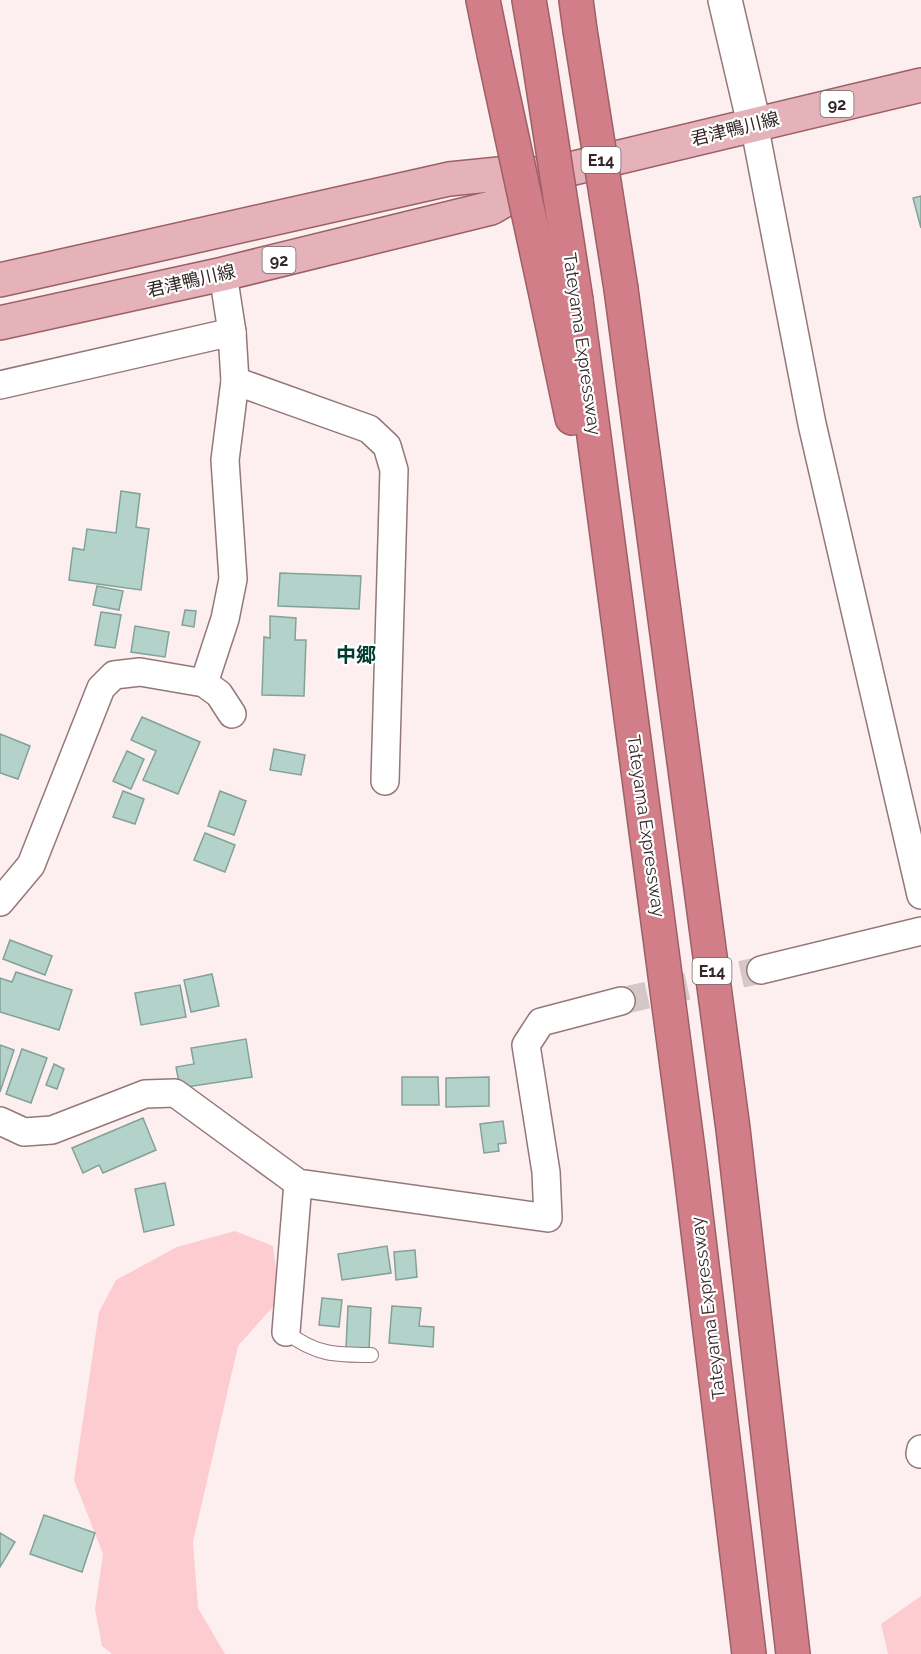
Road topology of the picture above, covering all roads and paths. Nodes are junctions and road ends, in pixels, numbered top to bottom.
1 (483, 0) edge
2 (529, 0) edge
3 (725, 0) edge
4 (578, 15) edge
5 (921, 85) edge
6 (754, 124) junction
7 (549, 174) junction
8 (223, 274) junction
9 (0, 280) edge
10 (562, 302) junction
11 (0, 323) edge
12 (232, 332) junction
13 (236, 381) junction
14 (0, 385) edge
15 (204, 683) junction
16 (232, 714) dead end
17 (385, 781) dead end
18 (921, 895) edge
19 (0, 902) edge
20 (921, 931) edge
21 (761, 970) tunnel mouth
22 (621, 1001) tunnel mouth
23 (0, 1121) edge
24 (298, 1183) junction
25 (286, 1332) joint
26 (371, 1355) dead end
27 (749, 1654) edge
28 (793, 1654) edge

1 - 10 highway, bridge
2 - 10 highway, Tateyama Expressway / E14, bridge
3 - 6 street
4 - 28 highway, E14, bridge
5 - 6 main road, 君津鴨川線 / 92
6 - 7 main road, 君津鴨川線 / 92
6 - 18 street
7 - 8 main road, 君津鴨川線 / 92
7 - 9 main road, 君津鴨川線 / 92
8 - 11 main road, 君津鴨川線 / 92
8 - 12 street
10 - 27 highway, Tateyama Expressway / E14
12 - 13 street
12 - 14 street
13 - 15 street
13 - 17 street
15 - 16 street
15 - 19 street
20 - 21 street
22 - 24 street
23 - 24 street
24 - 25 street
25 - 26 lane

